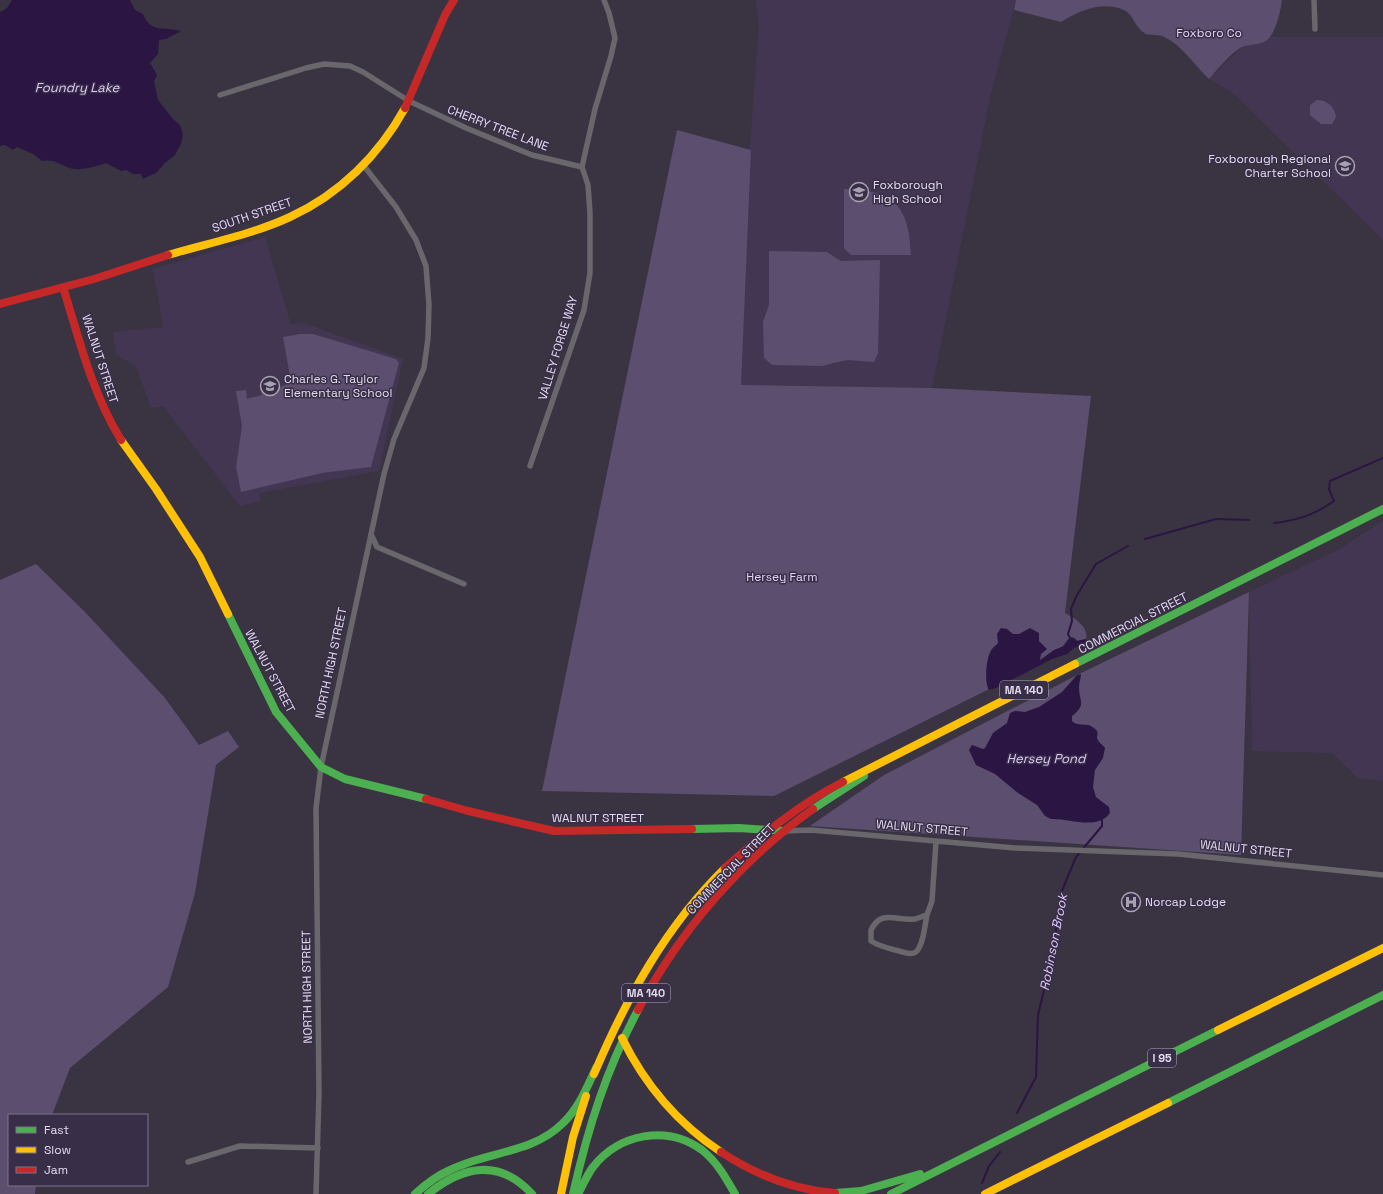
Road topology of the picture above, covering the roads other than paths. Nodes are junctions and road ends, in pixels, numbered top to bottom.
1 (454, 0) edge
2 (604, 0) edge
3 (1314, 0) edge
4 (1315, 29) dead end
5 (220, 95) dead end
6 (409, 101) junction
7 (364, 166) junction
8 (582, 166) junction
9 (64, 287) junction
10 (0, 304) edge
11 (530, 466) dead end
12 (1383, 509) edge
13 (370, 533) junction
14 (464, 584) dead end
15 (893, 756) junction
16 (321, 767) junction
17 (768, 831) junction
18 (784, 831) junction
19 (936, 842) junction
20 (1383, 875) edge
21 (927, 915) junction
22 (1383, 948) edge
23 (1383, 995) edge
24 (622, 1038) junction
25 (596, 1068) junction
26 (318, 1148) junction
27 (188, 1162) dead end
28 (942, 1168) junction
29 (316, 1194) edge
30 (415, 1194) edge
31 (428, 1194) edge
32 (532, 1194) edge
33 (561, 1194) edge
34 (573, 1194) edge
35 (578, 1194) edge
36 (735, 1194) edge
37 (891, 1194) edge
38 (985, 1194) edge

1 - 6 main road, SOUTH STREET
2 - 8 street
3 - 4 street
5 - 6 street, CHERRY TREE LANE
6 - 7 main road, SOUTH STREET
6 - 8 street, CHERRY TREE LANE
7 - 9 main road, SOUTH STREET
7 - 13 street, NORTH HIGH STREET
8 - 11 street, VALLEY FORGE WAY
9 - 10 main road, SOUTH STREET
9 - 16 main road, WALNUT STREET
12 - 15 main road, COMMERCIAL STREET / MA 140
13 - 14 street
13 - 16 street, NORTH HIGH STREET
15 - 17 main road, COMMERCIAL STREET / MA 140
15 - 18 main road, COMMERCIAL STREET / MA 140
16 - 17 main road, WALNUT STREET
16 - 26 street, NORTH HIGH STREET
17 - 18 main road, WALNUT STREET
17 - 25 main road, COMMERCIAL STREET / MA 140
18 - 19 street, WALNUT STREET
18 - 24 main road, COMMERCIAL STREET / MA 140
19 - 20 street, WALNUT STREET
19 - 21 street
21 - 21 street
22 - 28 main road, I 95
23 - 38 main road
24 - 28 main road
24 - 34 main road, COMMERCIAL STREET / MA 140
25 - 30 main road
25 - 33 main road, COMMERCIAL STREET / MA 140
26 - 27 street
26 - 29 street, NORTH HIGH STREET
28 - 37 main road, I 95
31 - 32 main road
35 - 36 main road

